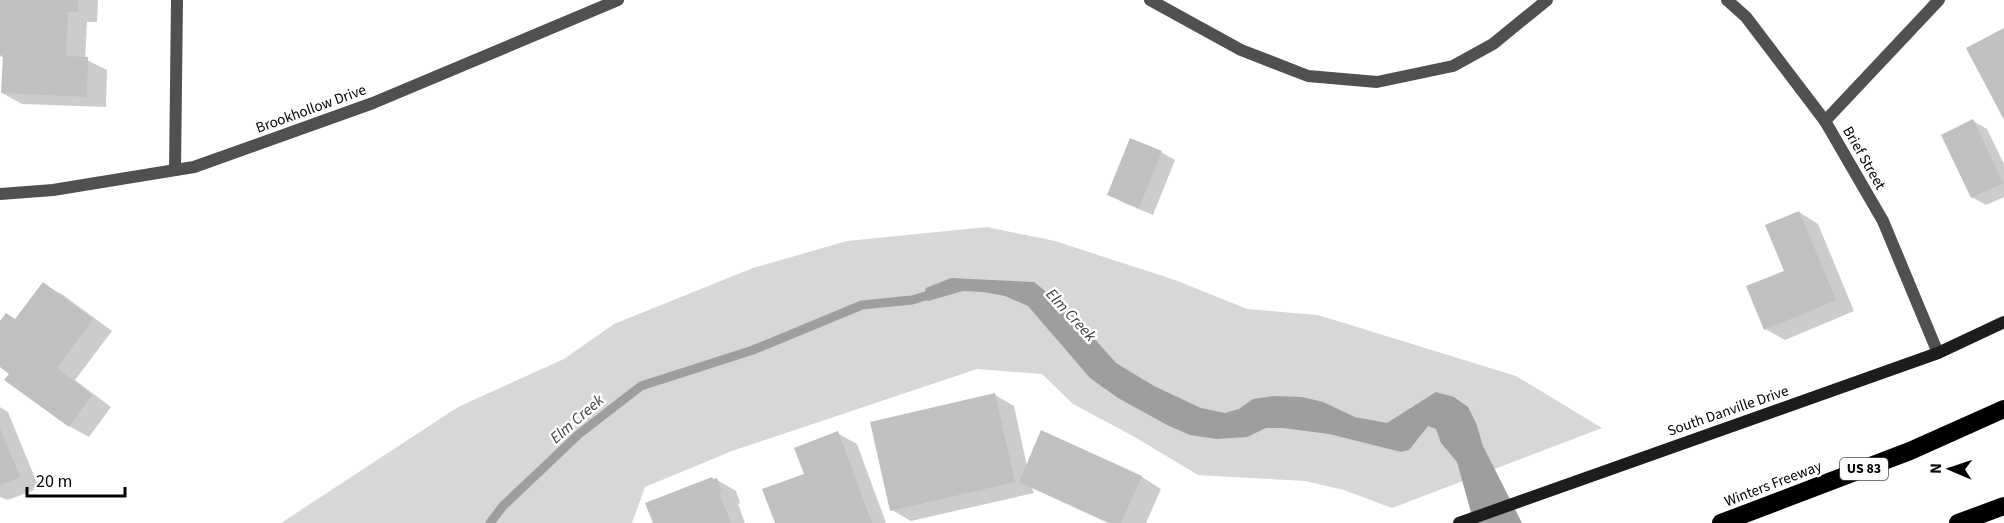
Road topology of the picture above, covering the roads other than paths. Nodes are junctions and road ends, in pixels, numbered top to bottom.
1 (177, 0) edge
2 (618, 0) edge
3 (1150, 0) edge
4 (1547, 0) edge
5 (1727, 0) edge
6 (1939, 0) edge
7 (1825, 121) junction
8 (175, 170) junction
9 (0, 194) edge
10 (2004, 321) edge
11 (1938, 353) junction
12 (2004, 409) edge
13 (2004, 506) edge
14 (1459, 523) edge
15 (1721, 523) edge
16 (1958, 523) edge

1 - 8 street
2 - 8 street, Brookhollow Drive
3 - 4 street
5 - 7 street, Brief Street
6 - 7 street
7 - 11 street, Brief Street
8 - 9 street, Brookhollow Drive
10 - 11 main road, South Danville Drive
11 - 14 main road, South Danville Drive
12 - 15 highway, Winters Freeway / US 83
13 - 16 highway

